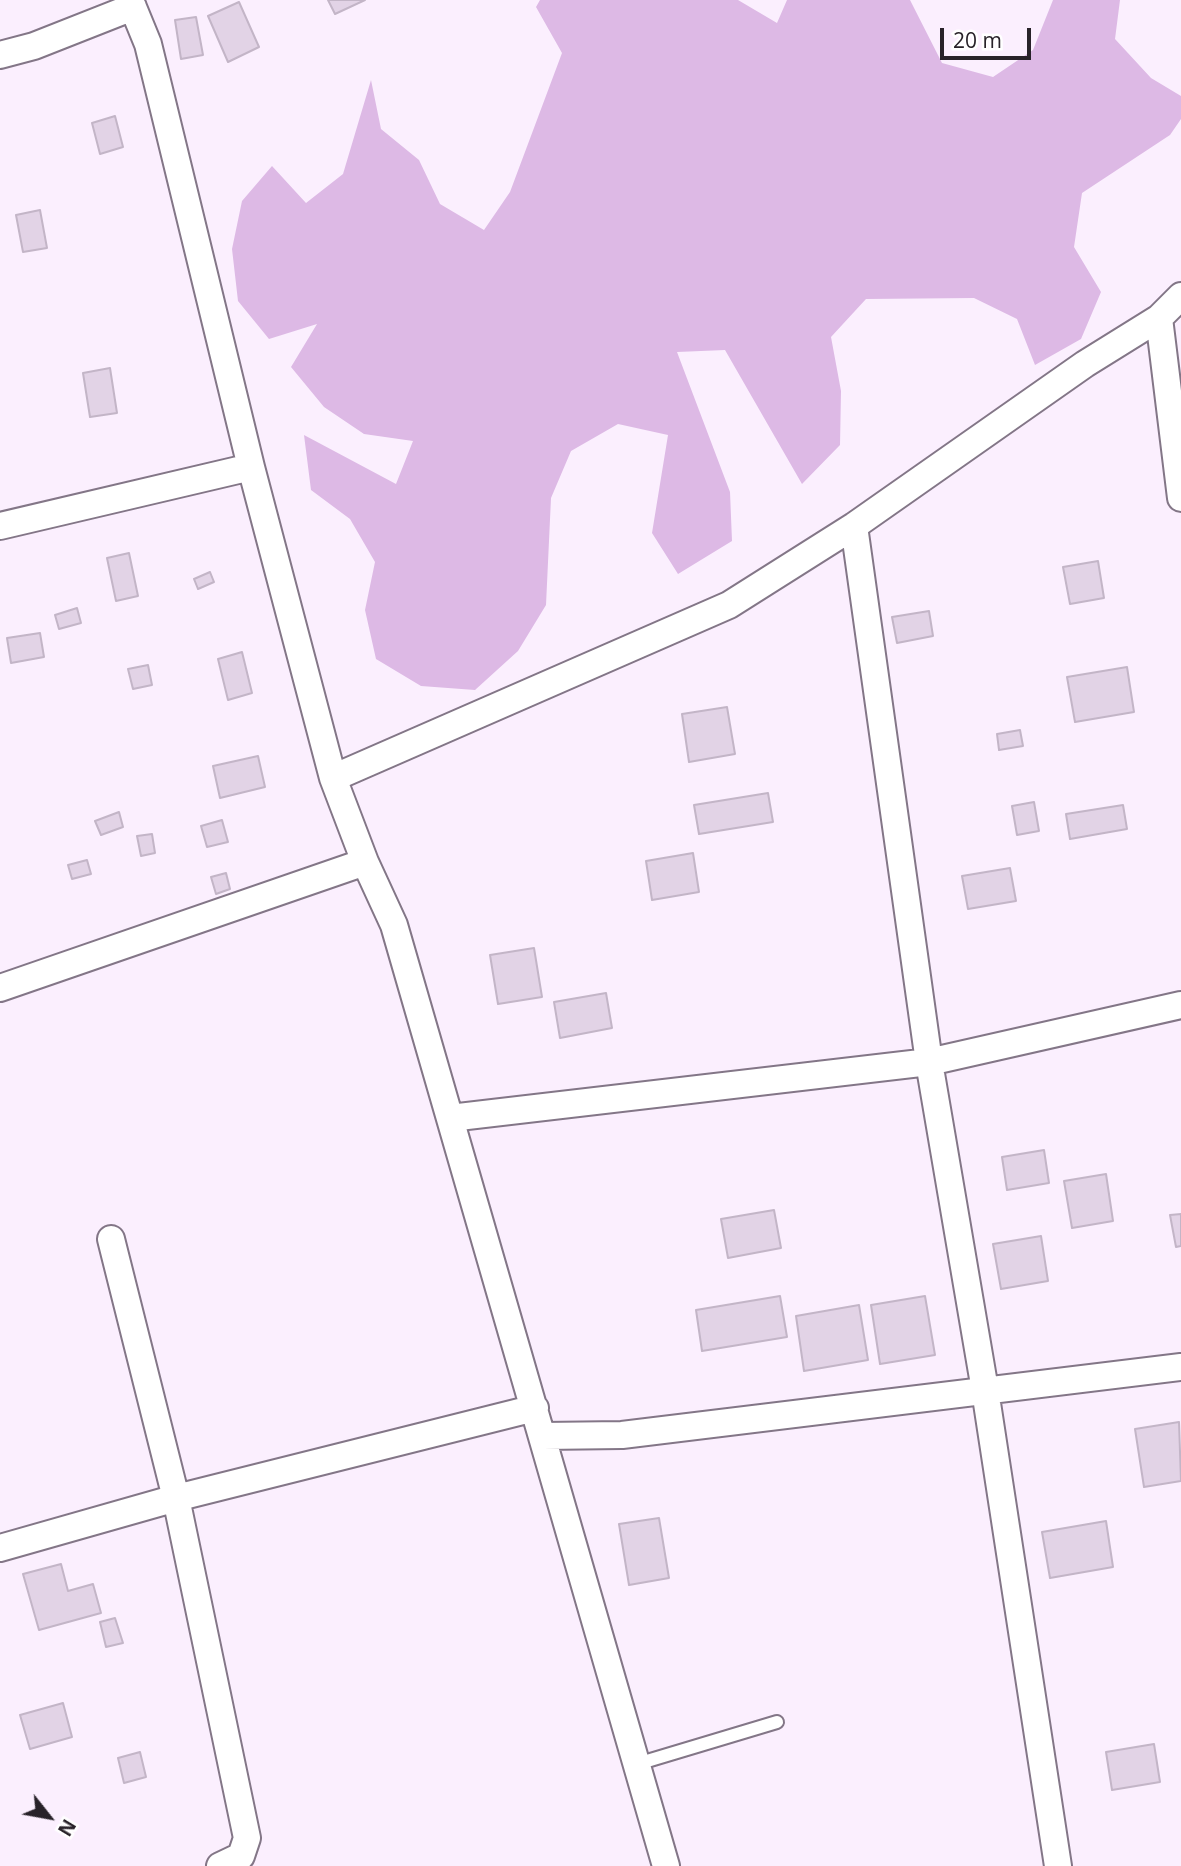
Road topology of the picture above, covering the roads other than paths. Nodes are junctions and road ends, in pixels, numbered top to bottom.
1 (132, 4) edge
2 (0, 55) edge
3 (1181, 296) edge
4 (1158, 318) junction
5 (251, 467) junction
6 (1181, 498) edge
7 (0, 526) edge
8 (854, 526) junction
9 (333, 778) junction
10 (365, 862) junction
11 (0, 988) edge
12 (1181, 1005) edge
13 (929, 1062) junction
14 (450, 1118) junction
15 (111, 1239) dead end
16 (1181, 1367) edge
17 (985, 1390) junction
18 (535, 1408) junction
19 (544, 1436) junction
20 (176, 1498) junction
21 (0, 1548) edge
22 (777, 1722) dead end
23 (637, 1763) junction
24 (220, 1866) edge
25 (666, 1866) edge
26 (1058, 1866) edge

1 - 2 street
1 - 5 street
3 - 4 street
4 - 6 street
4 - 8 street
5 - 7 street
5 - 9 street
8 - 9 street
8 - 13 street
9 - 10 street
10 - 11 street
10 - 14 street
12 - 13 street
13 - 14 street
13 - 17 street
14 - 18 street
15 - 20 street
16 - 17 street
17 - 19 street
17 - 26 street
18 - 19 street
18 - 20 street
19 - 23 street
20 - 21 street
20 - 24 street
22 - 23 lane
23 - 25 street

